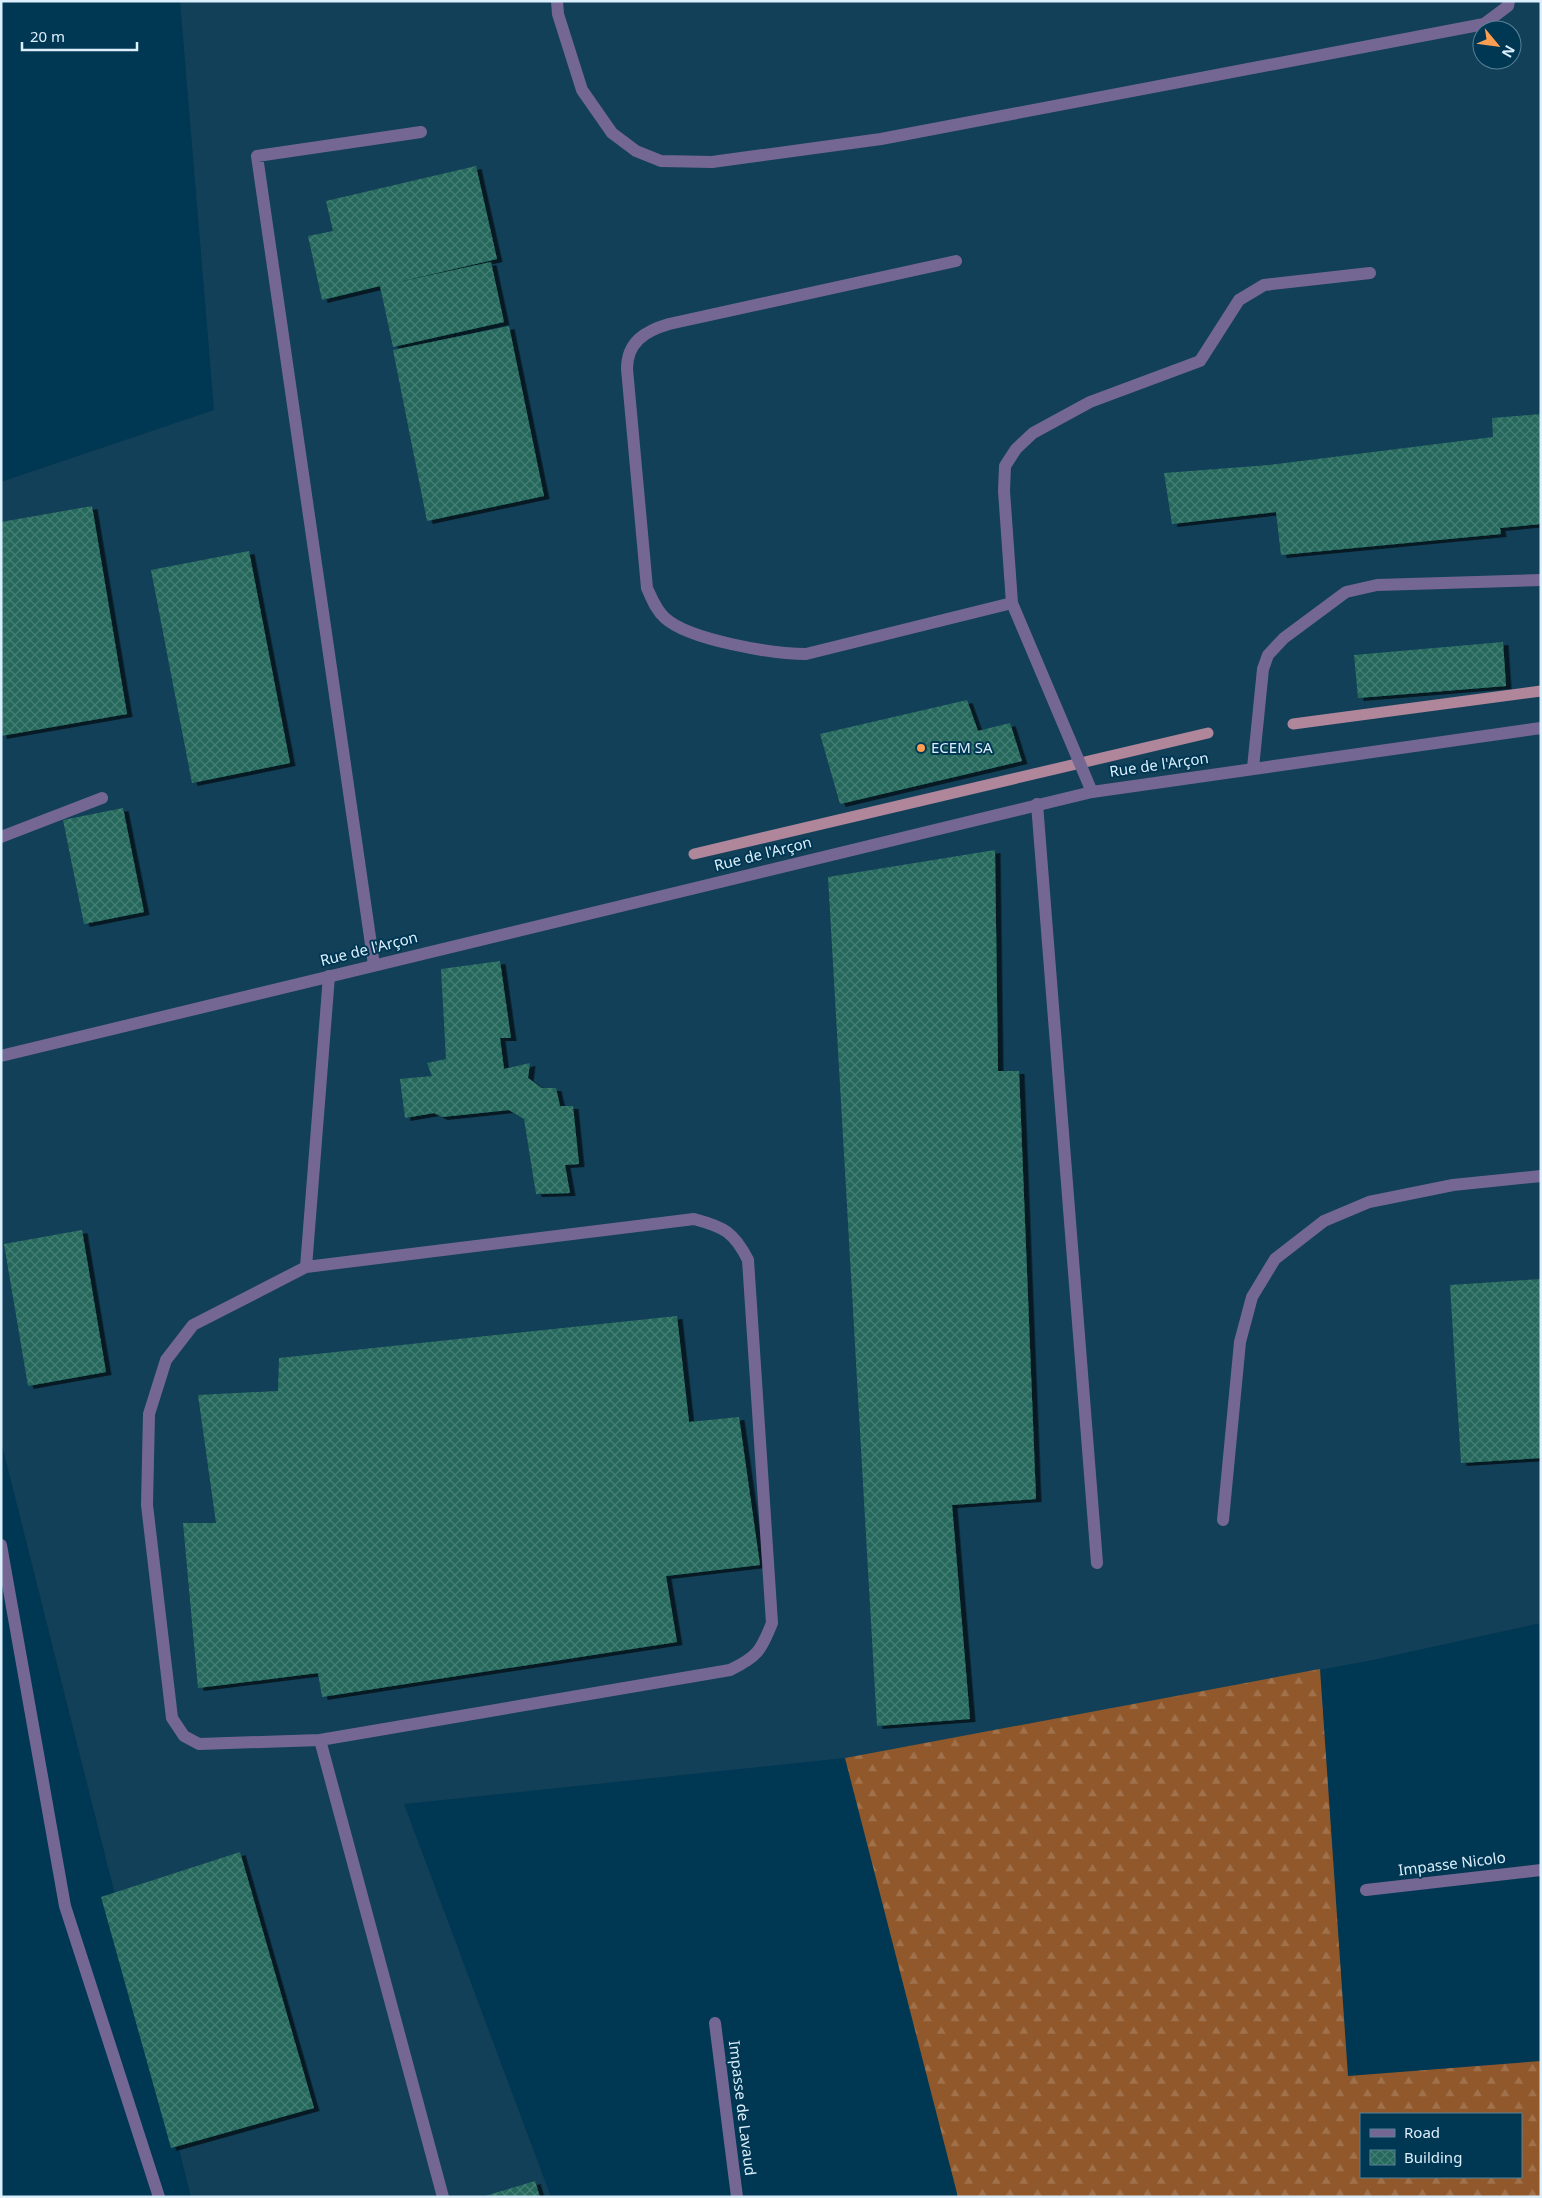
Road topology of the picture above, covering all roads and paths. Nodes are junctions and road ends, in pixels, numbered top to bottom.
1 (557, 1) edge
2 (1509, 1) edge
3 (421, 132) dead end
4 (956, 261) dead end
5 (1370, 273) dead end
6 (1541, 580) edge
7 (1012, 603) junction
8 (1541, 728) edge
9 (1253, 768) junction
10 (1092, 792) junction
11 (102, 798) dead end
12 (1038, 804) junction
13 (1, 837) edge
14 (374, 965) junction
15 (330, 976) junction
16 (1, 1056) edge
17 (1541, 1176) edge
18 (306, 1267) junction
19 (1223, 1520) dead end
20 (1, 1545) edge
21 (1097, 1563) dead end
22 (320, 1740) junction
23 (1541, 1870) edge
24 (1366, 1890) dead end
25 (715, 2023) dead end
26 (159, 2197) edge
27 (443, 2197) edge
28 (737, 2197) edge

1 - 2 street
3 - 14 street
4 - 7 street
5 - 7 street
6 - 9 street
7 - 10 street
8 - 9 street, Rue de l'Arçon
9 - 10 street, Rue de l'Arçon
10 - 12 street, Rue de l'Arçon
11 - 13 street
12 - 14 street, Rue de l'Arçon
12 - 21 street
14 - 15 street, Rue de l'Arçon
15 - 16 street, Rue de l'Arçon
15 - 18 street
17 - 19 street
18 - 22 street
18 - 22 street
20 - 26 street
22 - 27 street
23 - 24 street, Impasse Nicolo
25 - 28 street, Impasse de Lavaud

